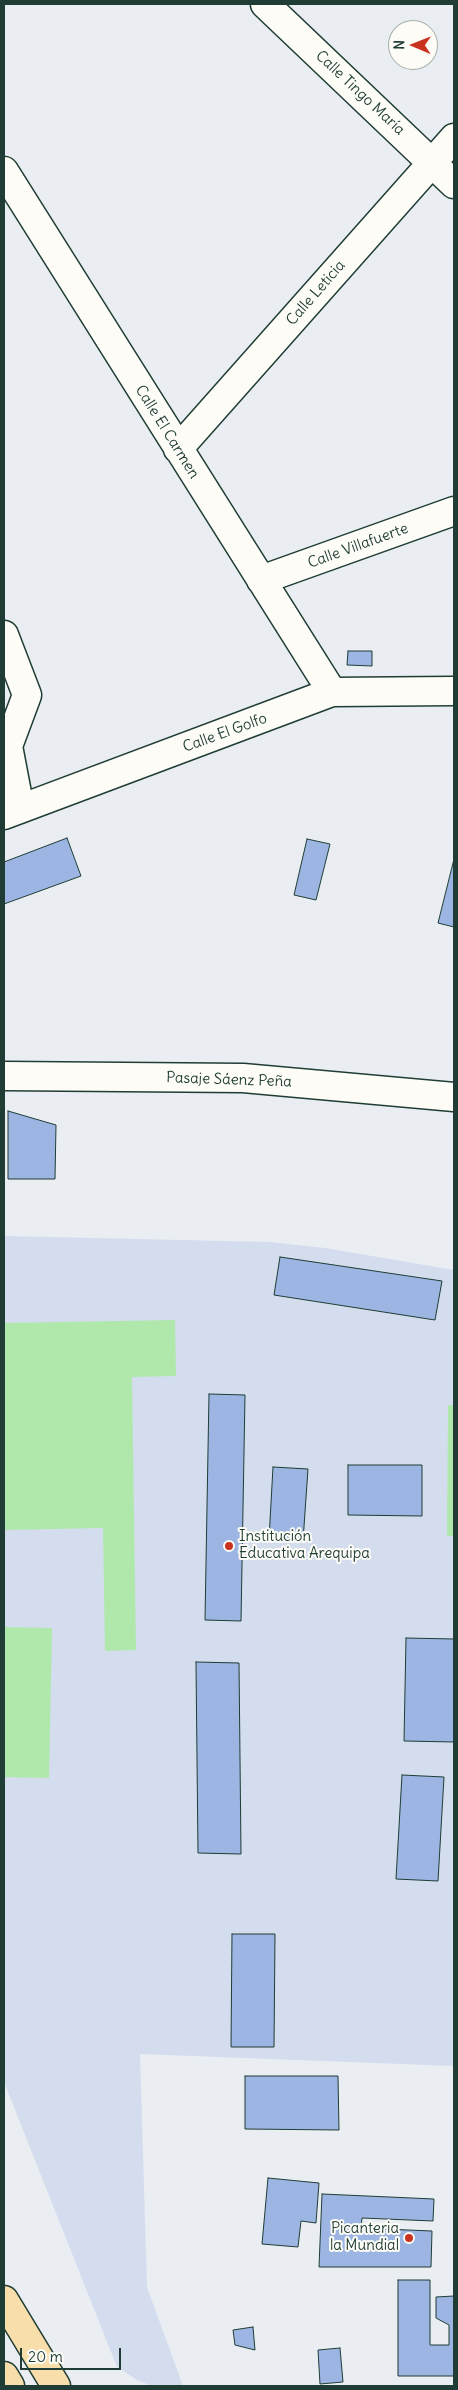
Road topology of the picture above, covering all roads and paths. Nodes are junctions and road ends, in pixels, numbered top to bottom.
1 (265, 4) edge
2 (454, 138) edge
3 (432, 161) junction
4 (4, 171) edge
5 (454, 184) edge
6 (178, 449) junction
7 (454, 512) edge
8 (261, 580) junction
9 (4, 635) edge
10 (454, 691) edge
11 (332, 692) junction
12 (12, 812) edge
13 (4, 1076) edge
14 (454, 1097) edge
15 (4, 2300) edge
16 (4, 2376) edge
17 (10, 2386) edge
18 (56, 2386) edge

1 - 3 street, Calle Tingo María
2 - 3 street, Calle Leticia
3 - 5 street, Calle Tingo María
3 - 6 street, Calle Leticia
4 - 6 street, Calle El Carmen
6 - 8 street, Calle El Carmen
7 - 8 street, Calle Villafuerte
8 - 11 street, Calle El Carmen
9 - 12 street
10 - 11 street, Calle El Golfo
11 - 12 street, Calle El Golfo
13 - 14 street, Pasaje Sáenz Peña
15 - 18 main road
16 - 17 main road

